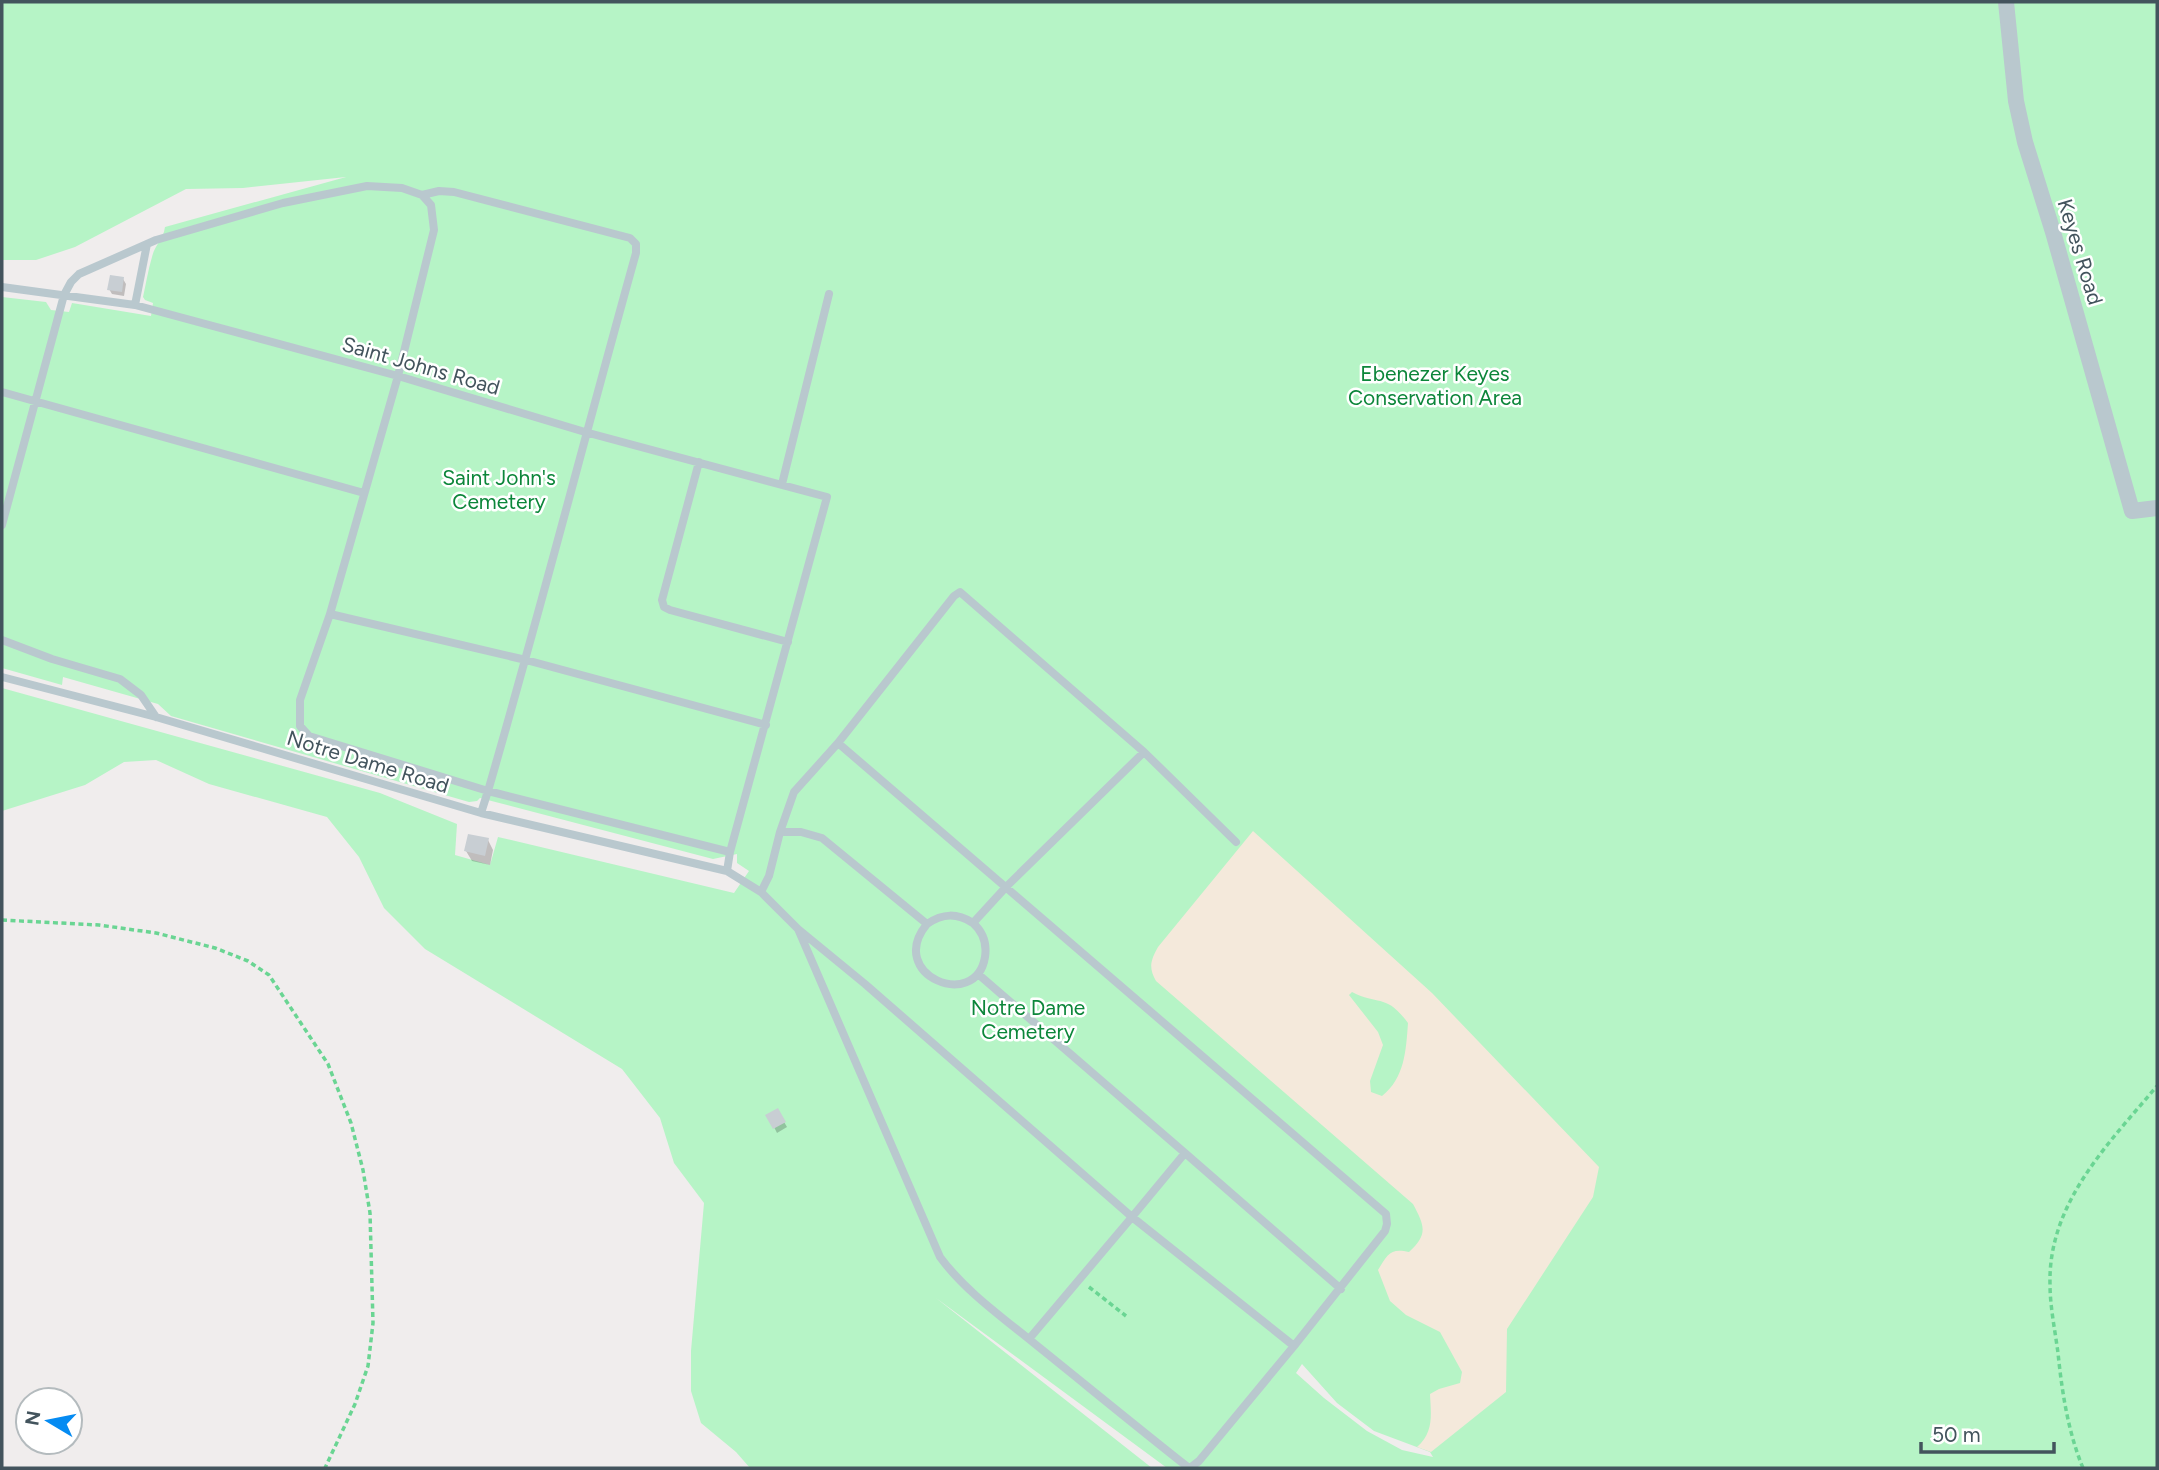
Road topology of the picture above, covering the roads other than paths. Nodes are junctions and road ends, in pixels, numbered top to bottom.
1 (2006, 2) edge
2 (422, 195) junction
3 (147, 244) junction
4 (2, 287) edge
5 (829, 294) dead end
6 (64, 295) junction
7 (135, 306) junction
8 (398, 376) junction
9 (2, 392) edge
10 (36, 400) junction
11 (586, 432) junction
12 (699, 462) junction
13 (782, 484) junction
14 (364, 493) junction
15 (2157, 508) edge
16 (2, 525) edge
17 (330, 614) junction
18 (2, 640) edge
19 (788, 642) junction
20 (526, 660) junction
21 (2, 677) edge
22 (156, 717) junction
23 (766, 725) junction
24 (838, 743) junction
25 (1144, 752) junction
26 (488, 791) junction
27 (481, 813) junction
28 (780, 832) junction
29 (1236, 842) dead end
30 (730, 852) junction
31 (727, 872) junction
32 (1006, 887) junction
33 (761, 892) junction
34 (973, 923) junction
35 (927, 924) junction
36 (798, 929) junction
37 (978, 974) junction
38 (1185, 1153) junction
39 (1132, 1217) junction
40 (1341, 1289) junction
41 (1029, 1339) junction
42 (1294, 1346) junction
43 (1189, 1468) edge

1 - 15 street, Keyes Road
2 - 3 lane
2 - 8 lane
2 - 11 lane
3 - 6 lane
3 - 7 lane
4 - 6 lane, Saint Johns Road
5 - 13 lane
6 - 7 lane, Saint Johns Road
6 - 10 lane
7 - 8 lane, Saint Johns Road
8 - 11 lane, Saint Johns Road
8 - 14 lane
9 - 10 lane
10 - 14 lane
10 - 16 lane
11 - 12 lane, Saint Johns Road
11 - 20 lane
12 - 13 lane, Saint Johns Road
12 - 19 lane
13 - 19 lane, Saint Johns Road
14 - 17 lane
17 - 20 lane
17 - 26 lane
18 - 22 lane
19 - 23 lane
20 - 23 lane
20 - 26 lane
21 - 22 lane, Notre Dame Road
22 - 27 lane, Notre Dame Road
23 - 30 lane
24 - 25 lane
24 - 28 lane
24 - 32 lane
25 - 29 lane
25 - 32 lane
26 - 27 lane
26 - 30 lane
27 - 31 lane, Notre Dame Road
28 - 33 lane
28 - 35 lane
30 - 31 lane
31 - 33 lane, Notre Dame Road
32 - 34 lane
32 - 40 lane
33 - 36 lane, Notre Dame Road
34 - 35 lane
34 - 37 lane
35 - 37 lane
36 - 39 lane, Notre Dame Road
36 - 41 lane
37 - 38 lane
38 - 39 lane
38 - 40 lane
39 - 41 lane
39 - 42 lane, Notre Dame Road
40 - 42 lane
41 - 43 lane
42 - 43 lane

